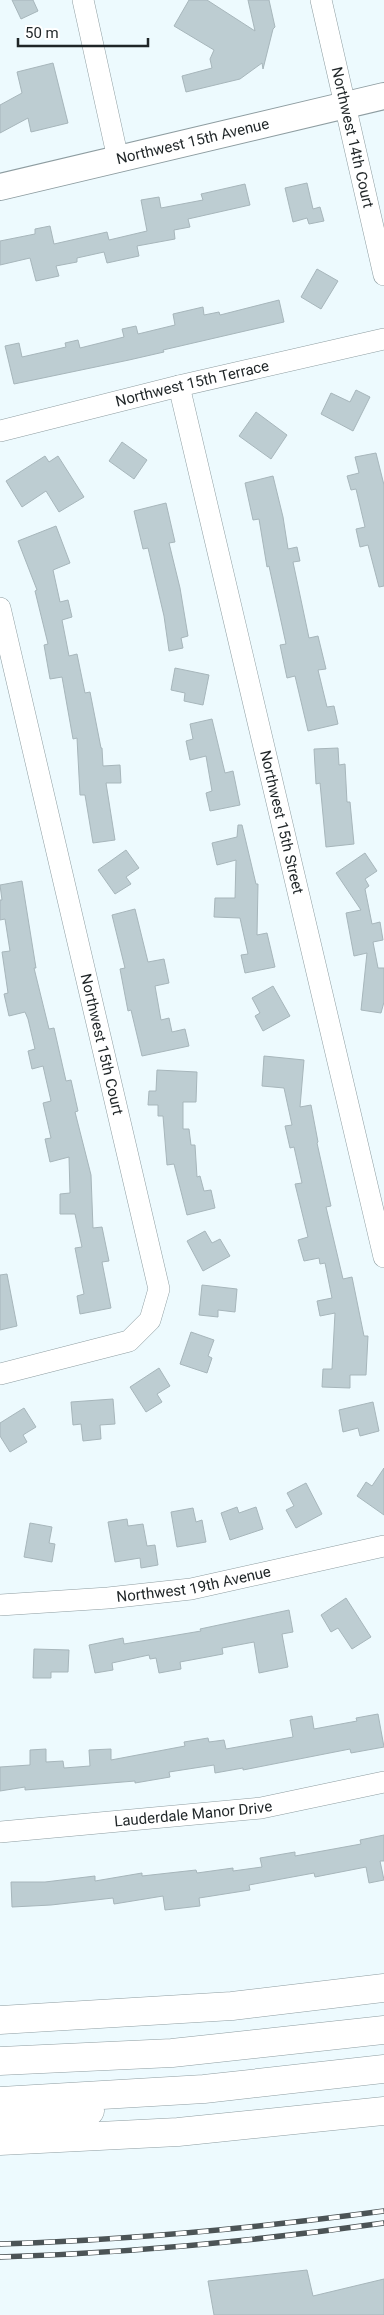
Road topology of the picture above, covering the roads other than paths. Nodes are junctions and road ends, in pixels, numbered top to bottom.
1 (83, 0) edge
2 (321, 0) edge
3 (384, 96) edge
4 (345, 105) junction
5 (118, 159) junction
6 (0, 187) edge
7 (384, 275) edge
8 (384, 339) edge
9 (179, 386) junction
10 (0, 432) edge
11 (0, 608) edge
12 (384, 1257) edge
13 (0, 1374) edge
14 (384, 1546) edge
15 (0, 1604) edge
16 (384, 1782) edge
17 (0, 1832) edge
18 (384, 1988) edge
19 (384, 2005) edge
20 (232, 2006) junction
21 (0, 2020) edge
22 (384, 2030) edge
23 (0, 2061) edge
24 (384, 2070) edge
25 (204, 2089) junction
26 (0, 2101) edge
27 (384, 2111) edge
28 (0, 2128) edge
29 (0, 2141) edge

1 - 5 street
2 - 4 street, Northwest 14th Court
3 - 4 street, Northwest 15th Avenue
4 - 5 street, Northwest 15th Avenue
4 - 7 street, Northwest 14th Court
5 - 6 street, Northwest 15th Avenue
8 - 9 street, Northwest 15th Terrace
9 - 10 street, Northwest 15th Terrace
9 - 12 street, Northwest 15th Street
11 - 13 street, Northwest 15th Court
14 - 15 street, Northwest 19th Avenue
16 - 17 street, Lauderdale Manor Drive
18 - 20 highway
19 - 20 highway
20 - 21 highway
22 - 23 highway
24 - 25 highway
25 - 26 highway
25 - 28 highway
27 - 29 highway

